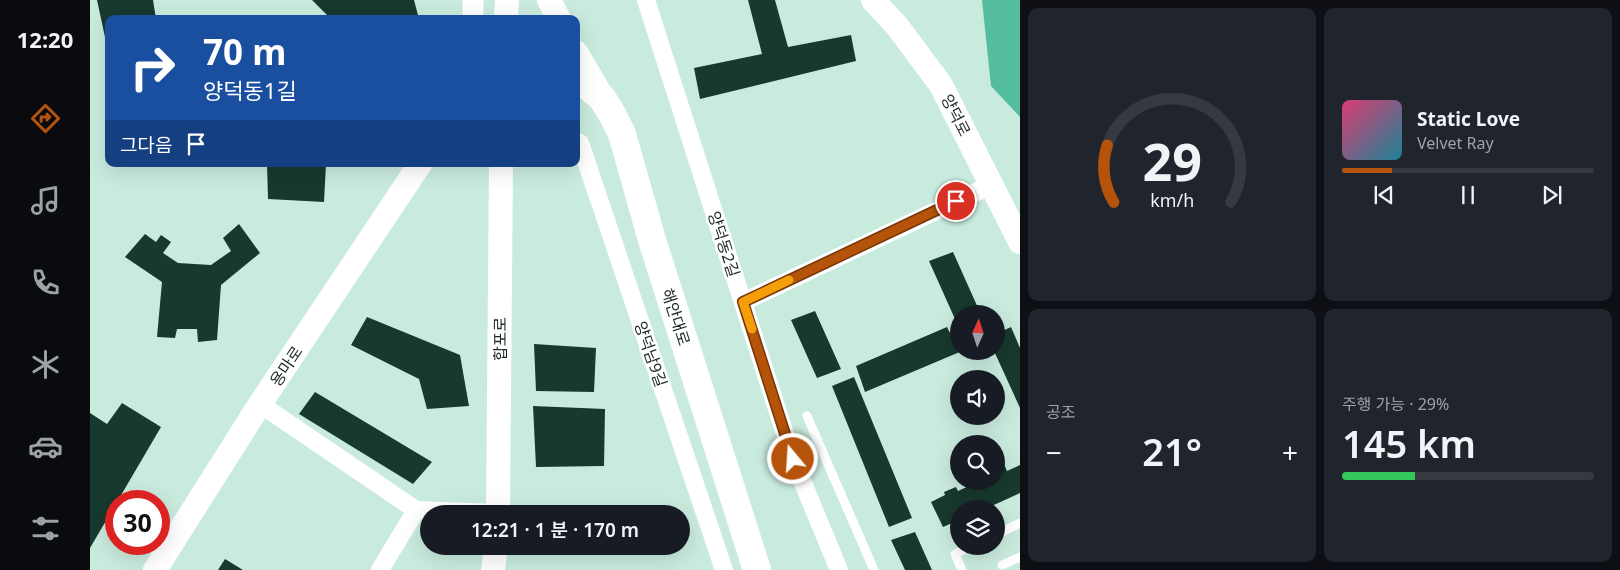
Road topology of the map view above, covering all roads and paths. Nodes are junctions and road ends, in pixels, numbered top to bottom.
1 (473, 0) edge
2 (507, 0) edge
3 (549, 0) edge
4 (646, 0) edge
5 (873, 0) edge
6 (472, 15) edge
7 (506, 15) edge
8 (557, 15) edge
9 (580, 59) edge
10 (580, 79) edge
11 (607, 105) junction
12 (580, 143) edge
13 (418, 167) edge
14 (501, 167) edge
15 (991, 185) junction
16 (1020, 242) edge
17 (743, 302) junction
18 (260, 404) junction
19 (807, 416) dead end
20 (498, 505) edge
21 (416, 510) junction
22 (420, 510) edge
23 (1020, 524) edge
24 (1005, 530) edge
25 (495, 555) edge
26 (955, 555) edge
27 (1020, 557) edge
28 (1002, 565) dead end
29 (155, 570) edge
30 (380, 570) edge
31 (493, 570) edge
32 (724, 570) edge
33 (757, 570) edge
34 (839, 570) edge
35 (874, 570) edge
36 (962, 570) edge

1 - 6 street
2 - 7 main road
3 - 8 main road
4 - 17 street, 양덕동2길
5 - 15 main road, 양덕로
9 - 11 main road
10 - 11 main road, 해안대로
11 - 33 main road, 해안대로
12 - 32 street, 양덕남9길
13 - 18 main road, 용마로
14 - 20 main road, 합포로
15 - 16 main road, 양덕로
15 - 17 street
17 - 34 street, 양덕동2길
18 - 21 street
18 - 29 main road, 용마로
19 - 35 lane
21 - 22 street
21 - 30 street
23 - 24 lane
25 - 31 main road
26 - 36 lane
27 - 28 lane

